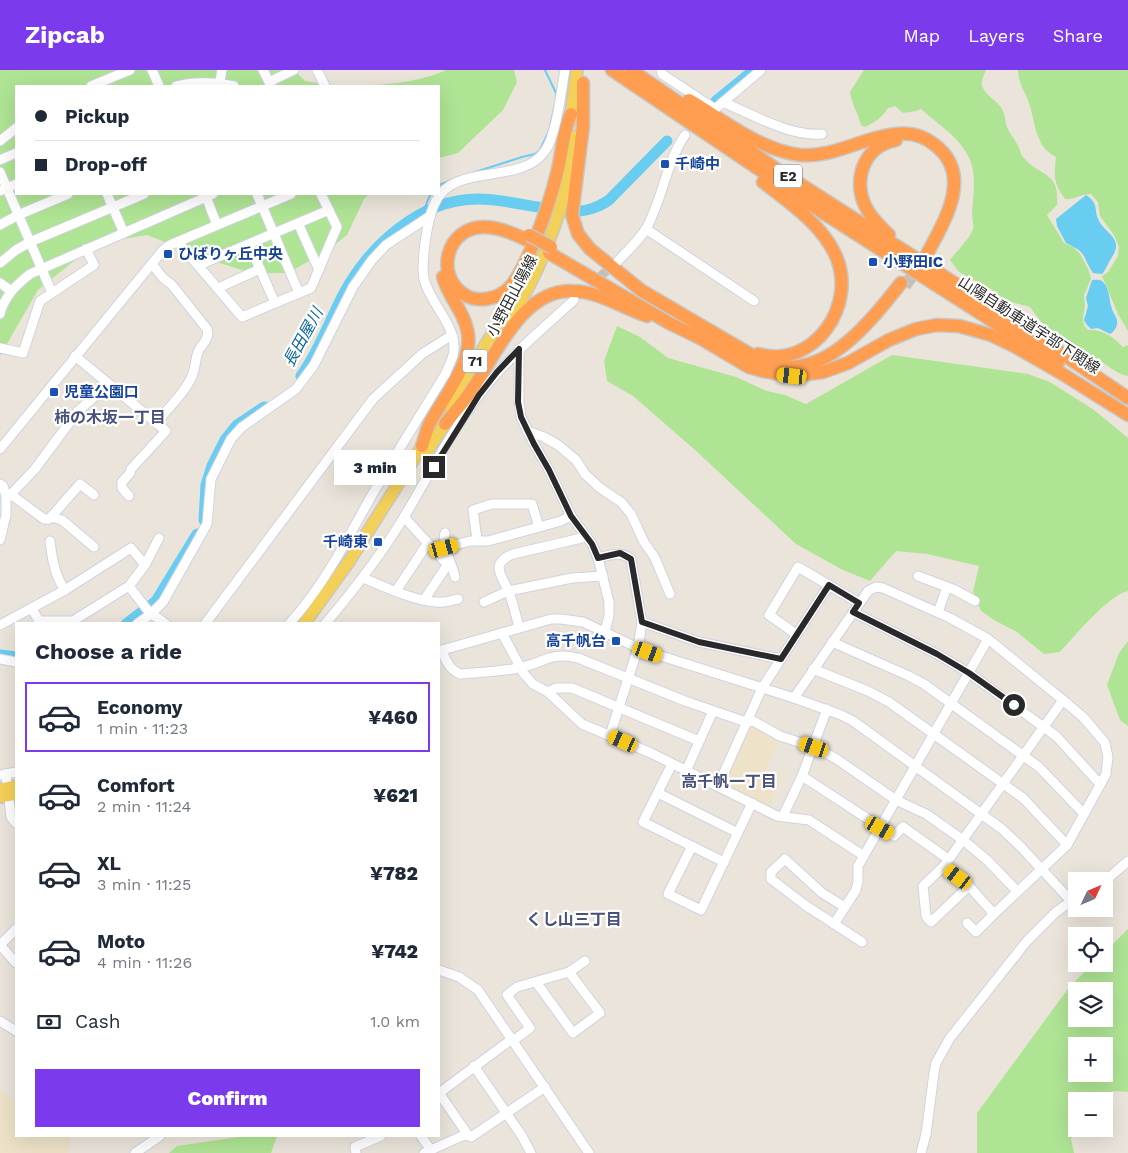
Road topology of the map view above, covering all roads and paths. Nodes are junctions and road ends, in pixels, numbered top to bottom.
1 (130, 70) edge
2 (152, 70) edge
3 (222, 70) edge
4 (263, 70) edge
5 (294, 70) edge
6 (317, 70) edge
7 (565, 70) edge
8 (578, 70) edge
9 (612, 70) edge
10 (631, 70) edge
11 (641, 70) edge
12 (661, 70) edge
13 (761, 70) edge
14 (584, 76) edge
15 (270, 84) edge
16 (93, 85) edge
17 (158, 85) edge
18 (180, 85) edge
19 (220, 85) edge
20 (324, 85) edge
21 (723, 102) junction
22 (571, 114) junction
23 (15, 129) edge
24 (705, 134) junction
25 (822, 134) dead end
26 (686, 135) dead end
27 (0, 141) edge
28 (15, 153) edge
29 (0, 160) edge
30 (0, 172) edge
31 (15, 184) edge
32 (3, 189) edge
33 (66, 195) edge
34 (107, 195) edge
35 (142, 195) edge
36 (208, 195) edge
37 (257, 195) edge
38 (289, 195) edge
39 (322, 195) edge
40 (262, 206) junction
41 (112, 207) junction
42 (329, 210) junction
43 (18, 215) junction
44 (430, 216) junction
45 (298, 223) junction
46 (0, 225) edge
47 (218, 225) junction
48 (646, 229) junction
49 (274, 233) junction
50 (124, 234) junction
51 (528, 238) junction
52 (30, 242) junction
53 (178, 242) junction
54 (249, 244) junction
55 (86, 249) junction
56 (550, 250) junction
57 (0, 262) edge
58 (617, 262) tunnel mouth
59 (152, 264) junction
60 (199, 265) junction
61 (41, 268) junction
62 (260, 269) junction
63 (319, 270) junction
64 (947, 279) junction
65 (0, 283) edge
66 (218, 288) junction
67 (11, 291) junction
68 (52, 293) junction
69 (299, 293) junction
70 (574, 300) tunnel mouth
71 (754, 301) dead end
72 (275, 303) junction
73 (681, 313) junction
74 (0, 314) edge
75 (669, 323) junction
76 (452, 335) junction
77 (0, 348) edge
78 (519, 349) junction
79 (744, 350) junction
80 (724, 352) junction
81 (75, 356) junction
82 (106, 382) junction
83 (1128, 398) edge
84 (1128, 411) edge
85 (1128, 415) edge
86 (157, 422) junction
87 (445, 424) junction
88 (527, 431) junction
89 (422, 446) junction
90 (0, 449) edge
91 (422, 460) junction
92 (434, 467) junction
93 (0, 484) edge
94 (6, 496) junction
95 (94, 496) dead end
96 (130, 496) dead end
97 (571, 516) junction
98 (51, 517) junction
99 (404, 517) junction
100 (539, 527) junction
101 (445, 533) dead end
102 (159, 538) dead end
103 (586, 538) junction
104 (0, 540) edge
105 (477, 540) junction
106 (50, 541) dead end
107 (427, 544) junction
108 (94, 547) dead end
109 (444, 548) junction
110 (598, 558) junction
111 (145, 565) junction
112 (603, 576) junction
113 (918, 576) dead end
114 (455, 577) dead end
115 (363, 578) junction
116 (829, 585) junction
117 (129, 586) junction
118 (946, 586) junction
119 (65, 590) junction
120 (396, 591) junction
121 (508, 591) junction
122 (670, 594) dead end
123 (458, 599) dead end
124 (424, 600) junction
125 (975, 601) dead end
126 (484, 602) dead end
127 (859, 603) junction
128 (32, 609) junction
129 (148, 611) junction
130 (853, 612) junction
131 (938, 612) junction
132 (139, 622) edge
133 (163, 622) edge
134 (206, 622) edge
135 (291, 622) edge
136 (305, 622) edge
137 (314, 622) edge
138 (327, 622) edge
139 (642, 622) junction
140 (0, 625) edge
141 (519, 628) junction
142 (605, 632) junction
143 (502, 633) junction
144 (796, 634) junction
145 (988, 639) junction
146 (832, 642) junction
147 (638, 648) junction
148 (440, 650) edge
149 (0, 659) edge
150 (781, 659) junction
151 (15, 662) edge
152 (519, 668) junction
153 (813, 669) junction
154 (969, 673) junction
155 (628, 678) junction
156 (762, 688) junction
157 (548, 692) junction
158 (794, 698) junction
159 (1063, 700) junction
160 (951, 704) junction
161 (620, 707) junction
162 (827, 709) junction
163 (713, 711) junction
164 (746, 722) junction
165 (1044, 727) junction
166 (934, 734) junction
167 (610, 735) junction
168 (699, 741) junction
169 (814, 747) junction
170 (1023, 756) junction
171 (672, 764) junction
172 (916, 766) junction
173 (686, 771) junction
174 (3, 774) edge
175 (802, 776) junction
176 (1003, 784) junction
177 (1100, 784) junction
178 (718, 786) junction
179 (8, 792) edge
180 (658, 793) junction
181 (896, 800) junction
182 (752, 803) junction
183 (982, 814) junction
184 (1084, 814) junction
185 (783, 816) junction
186 (15, 822) edge
187 (880, 828) junction
188 (738, 833) junction
189 (963, 840) junction
190 (1067, 845) junction
191 (692, 846) junction
192 (864, 856) junction
193 (1128, 861) edge
194 (724, 862) junction
195 (946, 863) junction
196 (1042, 869) junction
197 (1113, 874) edge
198 (968, 886) junction
199 (1017, 891) junction
200 (1068, 893) edge
201 (1068, 903) edge
202 (845, 907) junction
203 (994, 914) junction
204 (967, 923) dead end
205 (834, 924) junction
206 (15, 930) edge
207 (862, 942) dead end
208 (0, 945) edge
209 (585, 961) dead end
210 (15, 962) edge
211 (440, 970) edge
212 (569, 972) junction
213 (536, 982) junction
214 (0, 1021) edge
215 (15, 1031) edge
216 (513, 1040) junction
217 (474, 1066) junction
218 (545, 1087) junction
219 (440, 1092) edge
220 (440, 1094) edge
221 (506, 1113) junction
222 (468, 1135) junction
223 (380, 1137) edge
224 (421, 1137) edge
225 (149, 1139) edge
226 (428, 1151) edge
227 (135, 1153) edge
228 (356, 1153) edge
229 (531, 1153) edge
230 (590, 1153) edge
231 (921, 1153) edge

1 - 16 street
2 - 17 street
3 - 19 street
4 - 15 street
5 - 15 street
6 - 20 street
7 - 44 street
8 - 22 main road, 小野田山陽線 / 71
9 - 24 highway, 山陽自動車道宇部下関線 / E2
10 - 64 highway, 山陽自動車道宇部下関線 / E2
11 - 64 highway
12 - 21 street
13 - 21 street
14 - 73 highway
14 - 87 main road, 小野田山陽線 / 71
18 - 19 street
21 - 25 street
22 - 51 highway
22 - 89 main road, 小野田山陽線 / 71
23 - 27 street
24 - 79 highway
24 - 84 highway, 山陽自動車道宇部下関線 / E2
26 - 48 street
28 - 29 street
30 - 32 street
31 - 32 street
32 - 43 street
33 - 43 street
34 - 41 street
35 - 41 street
36 - 47 street
36 - 50 street
37 - 40 street
38 - 40 street
39 - 42 street
40 - 47 street
40 - 49 street
41 - 50 street
41 - 52 street
42 - 45 street
42 - 63 street
43 - 46 street
43 - 52 street
44 - 76 street
44 - 129 street
45 - 49 street
45 - 63 street
47 - 53 street
48 - 58 street
48 - 71 street
49 - 54 street
49 - 69 street
50 - 55 street
51 - 56 highway, bridge
51 - 89 highway
52 - 57 street
52 - 61 street
53 - 59 street
53 - 60 street
54 - 60 street
54 - 62 street
55 - 61 street
55 - 68 street
56 - 73 highway
56 - 75 highway
59 - 81 street
59 - 86 street
60 - 66 street
61 - 67 street
61 - 68 street
62 - 66 street
62 - 72 street
63 - 69 street
64 - 83 highway, 山陽自動車道宇部下関線 / E2
65 - 67 street
66 - 72 street
67 - 74 street
68 - 77 street
69 - 72 street
70 - 78 street
73 - 79 highway
75 - 80 highway
75 - 87 highway
76 - 134 street
76 - 135 street
78 - 88 street
78 - 92 street
79 - 80 highway
80 - 85 highway
81 - 82 street
81 - 90 street
82 - 86 street
82 - 94 street
86 - 96 street
87 - 91 main road, 小野田山陽線 / 71
88 - 97 street
88 - 122 street
89 - 136 main road, 小野田山陽線 / 71
91 - 92 street
91 - 137 main road, 小野田山陽線 / 71
92 - 99 street
93 - 94 street
94 - 98 street
94 - 104 street
95 - 98 street
97 - 100 street
97 - 103 street
98 - 108 street
99 - 107 street
99 - 115 street
100 - 105 street
100 - 105 street
101 - 109 street
102 - 111 street
103 - 110 street
103 - 121 street
105 - 109 street
106 - 119 street
107 - 120 street
107 - 124 street
109 - 114 street
110 - 112 street
110 - 139 street
111 - 117 street
111 - 119 street
112 - 121 street
112 - 142 street
113 - 118 street
115 - 120 street
115 - 138 street
116 - 127 street
116 - 144 street
116 - 144 street
117 - 128 street
117 - 129 street
118 - 125 street
118 - 131 street
119 - 128 street
120 - 124 street
121 - 126 street
121 - 141 street
123 - 124 street
127 - 130 street
127 - 131 street
128 - 140 street
129 - 132 street
129 - 133 street
130 - 146 street
130 - 154 street
131 - 145 street
139 - 147 street
139 - 150 street
141 - 142 street
141 - 143 street
142 - 147 street
143 - 148 street
143 - 152 street
144 - 150 street
145 - 154 street
145 - 159 street
146 - 153 street
146 - 160 street
147 - 155 street
147 - 156 street
148 - 152 street
149 - 151 street
150 - 156 street
152 - 155 street
152 - 157 street
153 - 158 street
153 - 166 street
154 - 160 street
154 - 165 street
155 - 161 street
155 - 163 street
156 - 158 street
156 - 164 street
157 - 161 street
157 - 167 street
158 - 162 street
159 - 165 street
159 - 177 street
160 - 166 street
160 - 170 street
161 - 167 street
161 - 168 street
162 - 169 street
162 - 172 street
163 - 164 street
163 - 168 street
164 - 169 street
164 - 178 street
165 - 170 street
165 - 177 street
166 - 172 street
166 - 176 street
167 - 171 street
168 - 173 street
169 - 175 street
169 - 181 street
170 - 176 street
170 - 184 street
171 - 173 street
171 - 180 street
172 - 181 street
172 - 183 street
173 - 178 street
174 - 179 street
175 - 185 street
175 - 187 street
176 - 183 street
176 - 190 street
177 - 184 street
178 - 182 street
179 - 186 street
180 - 188 street
180 - 191 street
181 - 187 street
181 - 189 street
182 - 185 street
182 - 188 street
183 - 189 street
183 - 196 street
184 - 190 street
185 - 192 street
187 - 192 street
187 - 195 street
188 - 194 street
189 - 195 street
189 - 199 street
190 - 196 street
191 - 194 street
191 - 194 street
192 - 202 street
193 - 197 street
195 - 198 street
195 - 198 street
196 - 199 street
196 - 200 street
198 - 203 street
199 - 203 street
201 - 231 street
202 - 205 street
202 - 205 street
203 - 204 street
205 - 207 street
206 - 208 street
208 - 210 street
209 - 212 street
211 - 216 street
212 - 213 street
212 - 213 street
213 - 216 street
214 - 215 street
216 - 217 street
216 - 218 street
217 - 219 street
217 - 221 street
218 - 221 street
218 - 230 street
220 - 222 street
221 - 222 street
221 - 229 street
222 - 226 street
223 - 228 street
224 - 226 street
225 - 227 street

